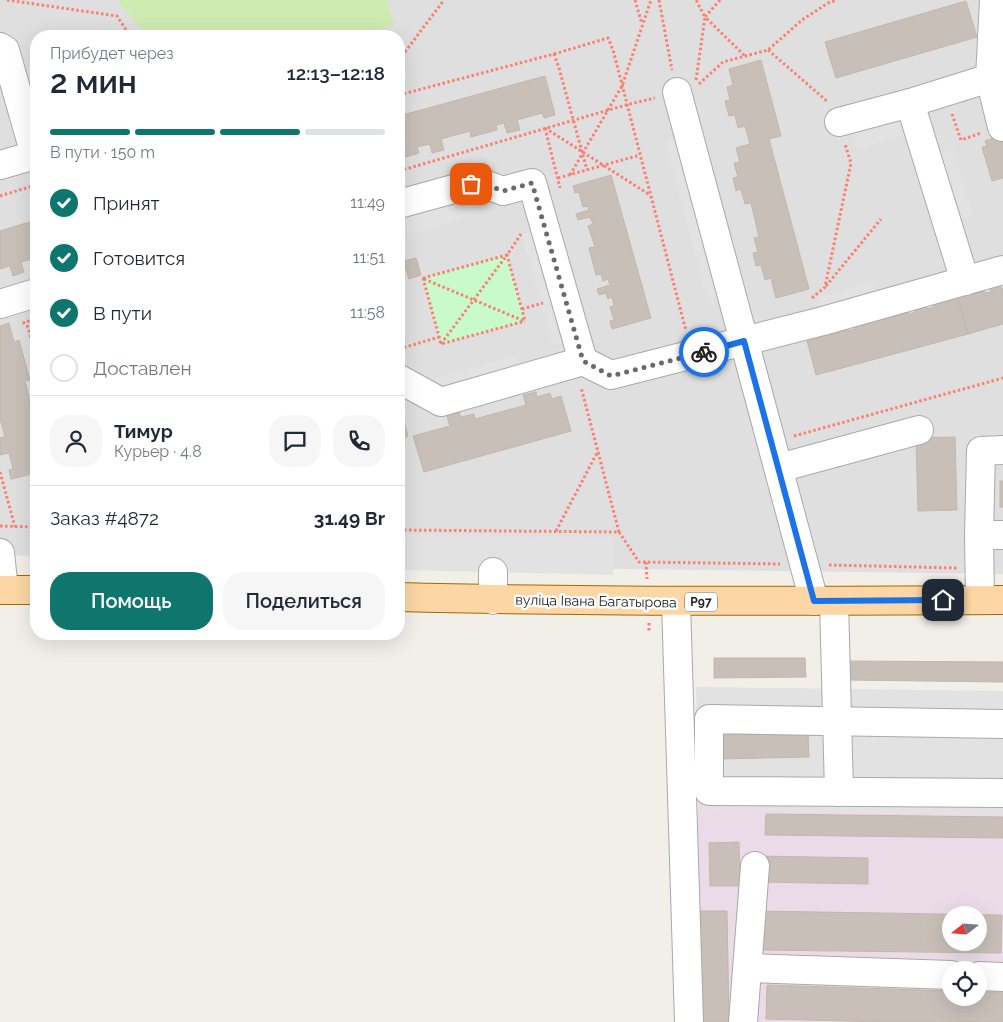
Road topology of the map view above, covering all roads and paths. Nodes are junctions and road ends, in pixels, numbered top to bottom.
1 (7, 0) edge
2 (444, 0) edge
3 (635, 0) edge
4 (651, 0) edge
5 (659, 0) edge
6 (696, 0) edge
7 (720, 0) edge
8 (824, 0) edge
9 (837, 0) edge
10 (994, 0) edge
11 (824, 6) junction
12 (705, 18) junction
13 (642, 25) junction
14 (126, 30) edge
15 (0, 47) edge
16 (768, 50) junction
17 (405, 52) edge
18 (554, 54) junction
19 (746, 56) junction
20 (990, 78) junction
21 (622, 86) junction
22 (677, 92) junction
23 (944, 92) junction
24 (405, 93) edge
25 (910, 103) junction
26 (626, 105) junction
27 (607, 111) junction
28 (833, 113) joint
29 (573, 121) junction
30 (1002, 127) joint
31 (544, 128) junction
32 (30, 138) edge
33 (583, 152) junction
34 (640, 155) junction
35 (30, 156) edge
36 (851, 163) dead end
37 (0, 165) edge
38 (603, 165) junction
39 (405, 169) edge
40 (588, 170) junction
41 (570, 174) junction
42 (558, 178) junction
43 (30, 186) edge
44 (0, 196) edge
45 (562, 196) dead end
46 (651, 196) junction
47 (405, 202) edge
48 (881, 219) dead end
49 (521, 234) dead end
50 (507, 256) junction
51 (1003, 270) edge
52 (423, 278) junction
53 (965, 281) junction
54 (825, 287) junction
55 (474, 300) junction
56 (30, 302) edge
57 (808, 302) dead end
58 (541, 303) dead end
59 (0, 304) edge
60 (522, 309) junction
61 (30, 314) edge
62 (525, 321) junction
63 (30, 334) edge
64 (687, 334) dead end
65 (439, 337) junction
66 (744, 341) junction
67 (441, 344) junction
68 (405, 346) edge
69 (582, 372) junction
70 (405, 382) edge
71 (919, 430) dead end
72 (598, 450) junction
73 (1003, 450) edge
74 (779, 468) junction
75 (0, 472) edge
76 (0, 526) edge
77 (15, 527) junction
78 (30, 527) edge
79 (405, 530) edge
80 (556, 531) junction
81 (619, 532) junction
82 (991, 535) edge
83 (0, 553) edge
84 (782, 564) dead end
85 (822, 565) dead end
86 (959, 568) dead end
87 (493, 572) dead end
88 (2, 590) edge
89 (30, 590) edge
90 (405, 597) edge
91 (493, 600) junction
92 (991, 600) edge
93 (824, 601) junction
94 (676, 602) junction
95 (838, 720) junction
96 (1003, 724) edge
97 (839, 792) junction
98 (1003, 793) edge
99 (755, 866) dead end
100 (748, 968) junction
101 (942, 975) edge
102 (987, 976) edge
103 (1003, 977) edge
104 (689, 1022) edge
105 (743, 1022) edge

1 - 14 path
2 - 17 path
3 - 13 path
4 - 13 path
5 - 22 path
6 - 12 path
7 - 12 path
8 - 11 path
9 - 11 path
10 - 20 lane
11 - 16 path
12 - 19 path
12 - 19 path
13 - 21 path
15 - 32 lane
16 - 19 path
16 - 28 path
18 - 21 path
18 - 24 path
18 - 29 path
20 - 23 lane
20 - 30 lane
21 - 26 path
21 - 27 path
22 - 26 path
22 - 66 lane
23 - 25 lane
23 - 30 path
25 - 28 lane
25 - 53 lane
26 - 27 path
26 - 34 path
27 - 29 path
27 - 33 path
29 - 31 path
29 - 33 path
31 - 33 path
31 - 39 path
31 - 42 path
33 - 38 path
33 - 40 path
33 - 41 path
34 - 38 path
34 - 46 path
35 - 37 lane
36 - 54 path
38 - 40 path
38 - 46 path
40 - 41 path
41 - 42 path
42 - 45 path
43 - 44 path
46 - 64 path
47 - 69 lane
48 - 54 path
49 - 50 path
50 - 52 path
50 - 55 path
50 - 60 path
51 - 53 lane
52 - 55 path
52 - 65 path
53 - 66 lane
54 - 57 path
55 - 62 path
55 - 67 path
56 - 59 lane
58 - 60 path
60 - 62 path
61 - 63 path
62 - 67 path
65 - 67 path
65 - 68 path
66 - 69 lane
66 - 74 lane
69 - 70 lane
69 - 72 path
71 - 74 lane
72 - 80 path
72 - 81 path
73 - 82 lane
74 - 93 lane
75 - 77 path
76 - 77 path
77 - 78 path
79 - 80 path
80 - 81 path
81 - 84 path
82 - 92 lane
83 - 88 lane
85 - 86 path
87 - 91 lane
88 - 89 main road
90 - 91 main road, вуліца Івана Багатырова / Р97
91 - 94 main road, вуліца Івана Багатырова / Р97
92 - 93 main road, вуліца Івана Багатырова / Р97
93 - 94 main road, вуліца Івана Багатырова / Р97
93 - 95 lane
94 - 104 lane
95 - 96 lane
95 - 97 lane
95 - 97 lane
97 - 98 lane
99 - 100 lane
100 - 101 lane
100 - 105 lane
102 - 103 lane

